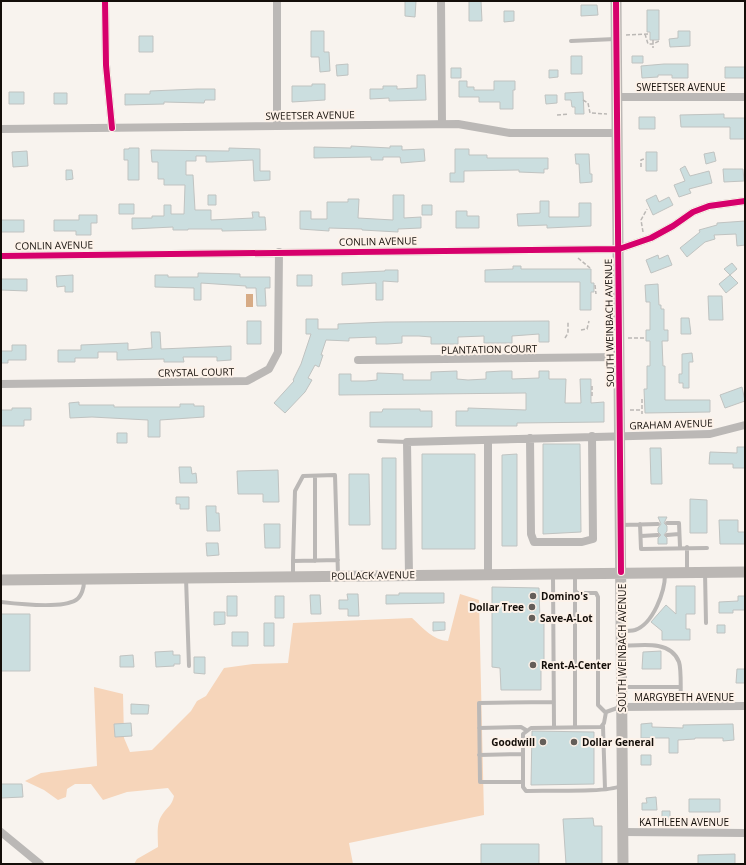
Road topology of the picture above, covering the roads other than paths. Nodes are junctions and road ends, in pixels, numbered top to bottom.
1 (105, 1) edge
2 (277, 1) edge
3 (441, 1) edge
4 (616, 1) edge
5 (620, 37) junction
6 (571, 41) dead end
7 (617, 97) junction
8 (745, 97) edge
9 (442, 124) junction
10 (277, 125) junction
11 (112, 128) junction
12 (1, 129) edge
13 (617, 133) junction
14 (745, 201) edge
15 (618, 248) junction
16 (279, 252) junction
17 (1, 256) edge
18 (620, 357) junction
19 (358, 360) dead end
20 (1, 384) edge
21 (745, 426) edge
22 (592, 436) junction
23 (620, 436) junction
24 (530, 438) junction
25 (378, 441) dead end
26 (407, 442) junction
27 (488, 442) junction
28 (315, 476) junction
29 (667, 523) dead end
30 (640, 524) junction
31 (658, 524) dead end
32 (620, 525) junction
33 (679, 534) junction
34 (658, 535) dead end
35 (667, 535) dead end
36 (641, 536) junction
37 (680, 547) junction
38 (687, 547) junction
39 (707, 548) dead end
40 (338, 560) junction
41 (293, 561) junction
42 (316, 561) junction
43 (621, 572) junction
44 (665, 572) junction
45 (687, 572) junction
46 (705, 572) junction
47 (745, 572) edge
48 (575, 573) junction
49 (488, 574) junction
50 (409, 575) junction
51 (293, 576) junction
52 (338, 576) junction
53 (186, 578) junction
54 (553, 578) junction
55 (84, 579) junction
56 (1, 580) edge
57 (575, 590) junction
58 (1, 602) edge
59 (706, 623) dead end
60 (621, 631) junction
61 (622, 647) junction
62 (189, 666) dead end
63 (622, 687) junction
64 (680, 687) junction
65 (554, 702) junction
66 (745, 706) edge
67 (622, 707) junction
68 (681, 707) junction
69 (606, 713) junction
70 (603, 726) junction
71 (554, 727) junction
72 (576, 727) junction
73 (479, 728) junction
74 (526, 730) junction
75 (523, 754) junction
76 (479, 755) junction
77 (523, 782) junction
78 (622, 785) junction
79 (605, 789) junction
80 (1, 832) edge
81 (623, 832) junction
82 (745, 833) edge
83 (40, 864) edge
84 (623, 864) edge

1 - 11 street
2 - 10 street
3 - 9 street
4 - 5 street, SOUTH WEINBACH AVENUE
5 - 6 lane
5 - 7 street, SOUTH WEINBACH AVENUE
7 - 8 street, SWEETSER AVENUE
7 - 13 street, SOUTH WEINBACH AVENUE
9 - 10 street, SWEETSER AVENUE
9 - 13 street, SWEETSER AVENUE
10 - 11 street, SWEETSER AVENUE
11 - 12 street, SWEETSER AVENUE
13 - 15 street, SOUTH WEINBACH AVENUE
14 - 15 street, CONLIN AVENUE
15 - 16 street, CONLIN AVENUE
15 - 18 street, SOUTH WEINBACH AVENUE
16 - 17 street, CONLIN AVENUE
16 - 20 street, CRYSTAL COURT
18 - 19 street, PLANTATION COURT
18 - 23 street, SOUTH WEINBACH AVENUE
21 - 23 street, GRAHAM AVENUE
22 - 23 street, GRAHAM AVENUE
22 - 24 street, GRAHAM AVENUE
22 - 24 street
23 - 32 street, SOUTH WEINBACH AVENUE
24 - 27 street, GRAHAM AVENUE
25 - 26 lane
26 - 27 street, GRAHAM AVENUE
26 - 50 street
27 - 49 street
28 - 40 lane
28 - 41 lane
28 - 42 lane
29 - 33 lane
30 - 31 lane
30 - 32 lane
30 - 36 lane
32 - 43 street, SOUTH WEINBACH AVENUE
33 - 35 lane
33 - 37 lane
34 - 36 lane
36 - 37 lane
37 - 38 lane
38 - 39 lane
38 - 45 lane
40 - 42 lane
40 - 52 lane
41 - 42 lane
41 - 51 lane
43 - 44 street, POLLACK AVENUE
43 - 48 street, POLLACK AVENUE
43 - 60 street, SOUTH WEINBACH AVENUE
44 - 45 street, POLLACK AVENUE
44 - 60 lane
45 - 46 street, POLLACK AVENUE
46 - 47 street, POLLACK AVENUE
46 - 59 lane
48 - 54 street, POLLACK AVENUE
48 - 57 lane
49 - 50 street, POLLACK AVENUE
49 - 54 street, POLLACK AVENUE
50 - 52 street, POLLACK AVENUE
51 - 52 street, POLLACK AVENUE
51 - 53 street, POLLACK AVENUE
53 - 55 street, POLLACK AVENUE
53 - 62 lane
54 - 65 lane
55 - 56 street, POLLACK AVENUE
55 - 58 lane
57 - 69 lane
57 - 72 lane
60 - 61 street, SOUTH WEINBACH AVENUE
61 - 63 street, SOUTH WEINBACH AVENUE
61 - 64 lane
63 - 64 lane
63 - 67 street, SOUTH WEINBACH AVENUE
64 - 68 lane
65 - 71 lane
65 - 73 lane
66 - 68 street, MARGYBETH AVENUE
67 - 68 street, MARGYBETH AVENUE
67 - 69 lane
67 - 78 street, SOUTH WEINBACH AVENUE
69 - 70 lane
70 - 72 lane
70 - 79 lane
71 - 72 lane
71 - 74 lane
73 - 74 lane
73 - 76 lane
74 - 75 lane
75 - 76 lane
75 - 77 lane
76 - 77 lane
77 - 79 lane
78 - 79 lane
78 - 81 street, SOUTH WEINBACH AVENUE
80 - 83 street
81 - 82 street, KATHLEEN AVENUE
81 - 84 street, SOUTH WEINBACH AVENUE

